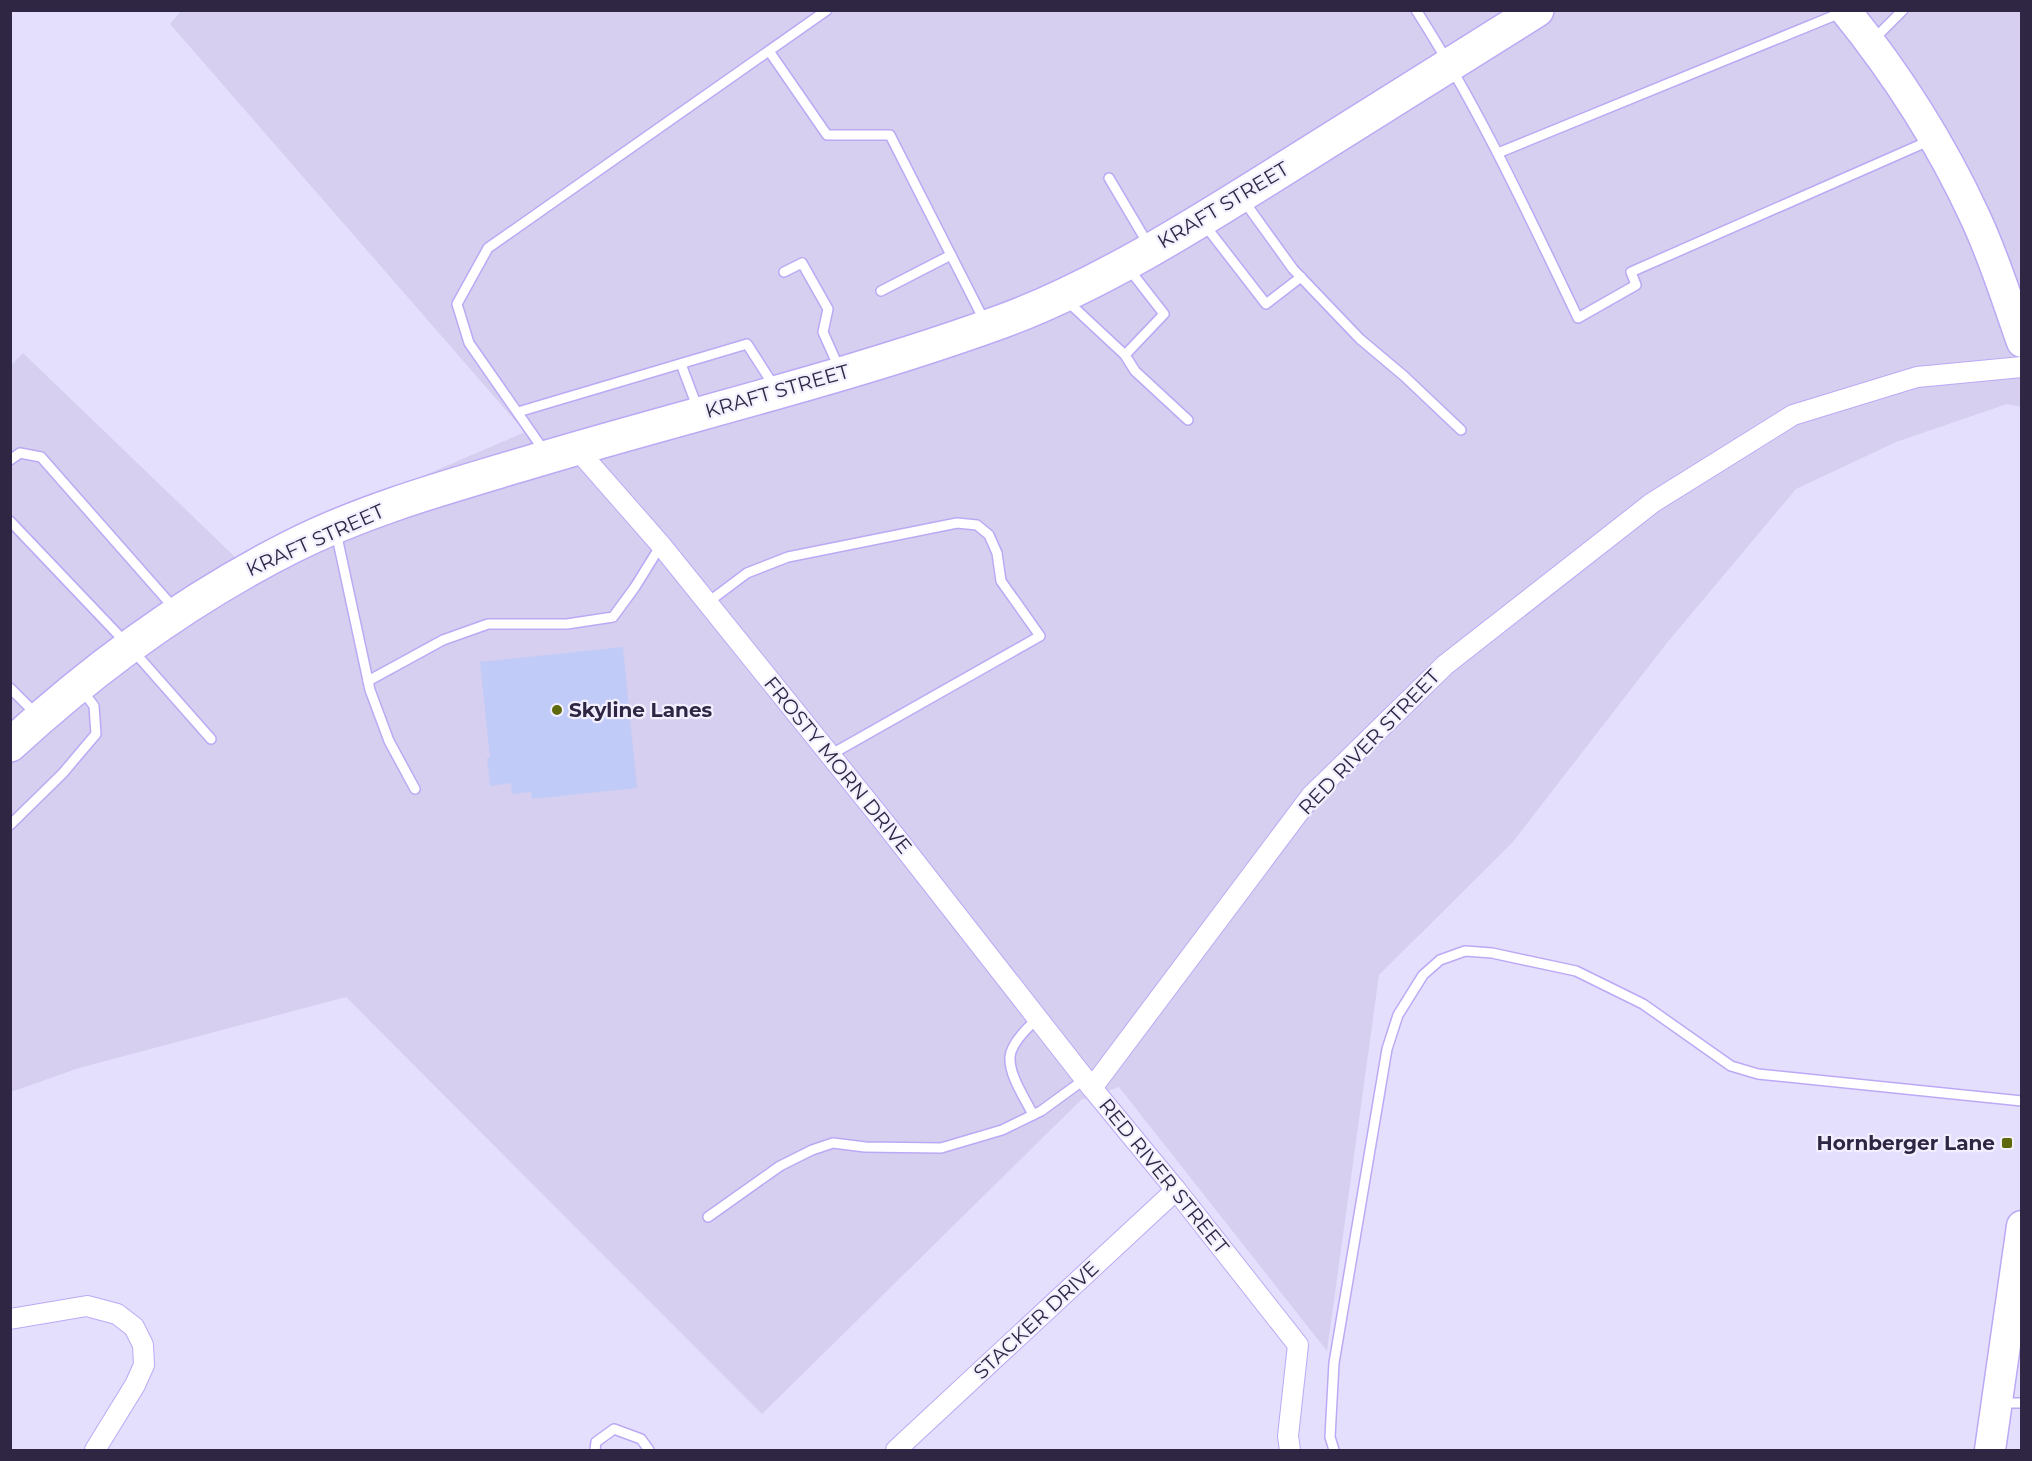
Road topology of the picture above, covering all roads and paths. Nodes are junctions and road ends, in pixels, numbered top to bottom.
1 (827, 10) edge
2 (1416, 10) edge
3 (1537, 10) edge
4 (1903, 10) edge
5 (1846, 11) edge
6 (1871, 42) junction
7 (769, 51) junction
8 (1451, 64) junction
9 (1934, 139) junction
10 (1498, 153) junction
11 (1109, 178) dead end
12 (1241, 196) junction
13 (1201, 220) junction
14 (951, 255) junction
15 (1138, 256) junction
16 (783, 272) dead end
17 (1301, 277) junction
18 (880, 291) dead end
19 (1060, 296) junction
20 (987, 326) junction
21 (2022, 342) edge
22 (1125, 355) junction
23 (681, 364) junction
24 (2022, 367) edge
25 (841, 373) junction
26 (777, 391) junction
27 (518, 412) junction
28 (699, 413) junction
29 (1188, 420) dead end
30 (1461, 430) dead end
31 (562, 452) junction
32 (10, 460) edge
33 (10, 520) edge
34 (335, 527) junction
35 (661, 545) junction
36 (707, 603) junction
37 (178, 612) junction
38 (129, 646) junction
39 (368, 681) junction
40 (79, 685) junction
41 (10, 688) edge
42 (40, 717) junction
43 (211, 739) dead end
44 (10, 745) edge
45 (830, 755) junction
46 (415, 789) dead end
47 (10, 825) edge
48 (1038, 1018) junction
49 (1089, 1083) junction
50 (2022, 1101) edge
51 (1033, 1115) junction
52 (1176, 1190) junction
53 (708, 1217) dead end
54 (2022, 1226) edge
55 (10, 1319) edge
56 (2009, 1403) edge
57 (1289, 1443) edge
58 (94, 1450) edge
59 (595, 1450) edge
60 (649, 1450) edge
61 (896, 1450) edge
62 (1274, 1450) edge
63 (1334, 1450) edge
64 (1990, 1450) edge

1 - 7 lane
2 - 8 lane
3 - 8 highway, KRAFT STREET
4 - 6 lane
5 - 6 main road
5 - 10 lane
6 - 9 main road
7 - 14 lane
7 - 27 lane
8 - 10 lane
8 - 12 highway, KRAFT STREET
9 - 10 lane
9 - 21 main road
11 - 15 lane
12 - 13 highway, KRAFT STREET
12 - 17 lane
13 - 15 highway, KRAFT STREET
13 - 17 lane
14 - 18 lane
14 - 20 lane
15 - 19 highway, KRAFT STREET
15 - 22 lane
16 - 25 lane
17 - 30 lane
19 - 20 highway, KRAFT STREET
19 - 22 lane
20 - 25 highway, KRAFT STREET
22 - 29 lane
23 - 26 lane
23 - 27 lane
23 - 28 lane
24 - 49 street, RED RIVER STREET
25 - 26 highway, KRAFT STREET
26 - 28 highway, KRAFT STREET
27 - 31 lane
28 - 31 highway, KRAFT STREET
31 - 34 highway, KRAFT STREET
31 - 35 street, FROSTY MORN DRIVE
32 - 37 lane
33 - 38 lane
34 - 37 highway, KRAFT STREET
34 - 39 lane
35 - 36 street, FROSTY MORN DRIVE
35 - 39 lane
36 - 45 street, FROSTY MORN DRIVE
36 - 45 lane
37 - 38 highway, KRAFT STREET
38 - 40 highway, KRAFT STREET
38 - 43 lane
39 - 46 lane
40 - 42 highway, KRAFT STREET
40 - 47 lane
41 - 42 lane
42 - 44 highway, KRAFT STREET
45 - 48 street, FROSTY MORN DRIVE
48 - 49 street, FROSTY MORN DRIVE
48 - 51 lane
49 - 51 lane
49 - 52 street, RED RIVER STREET
50 - 63 lane
51 - 53 lane
52 - 57 street, RED RIVER STREET
52 - 61 street, STACKER DRIVE
54 - 56 main road
55 - 58 street
56 - 64 main road
57 - 62 street
59 - 60 lane

